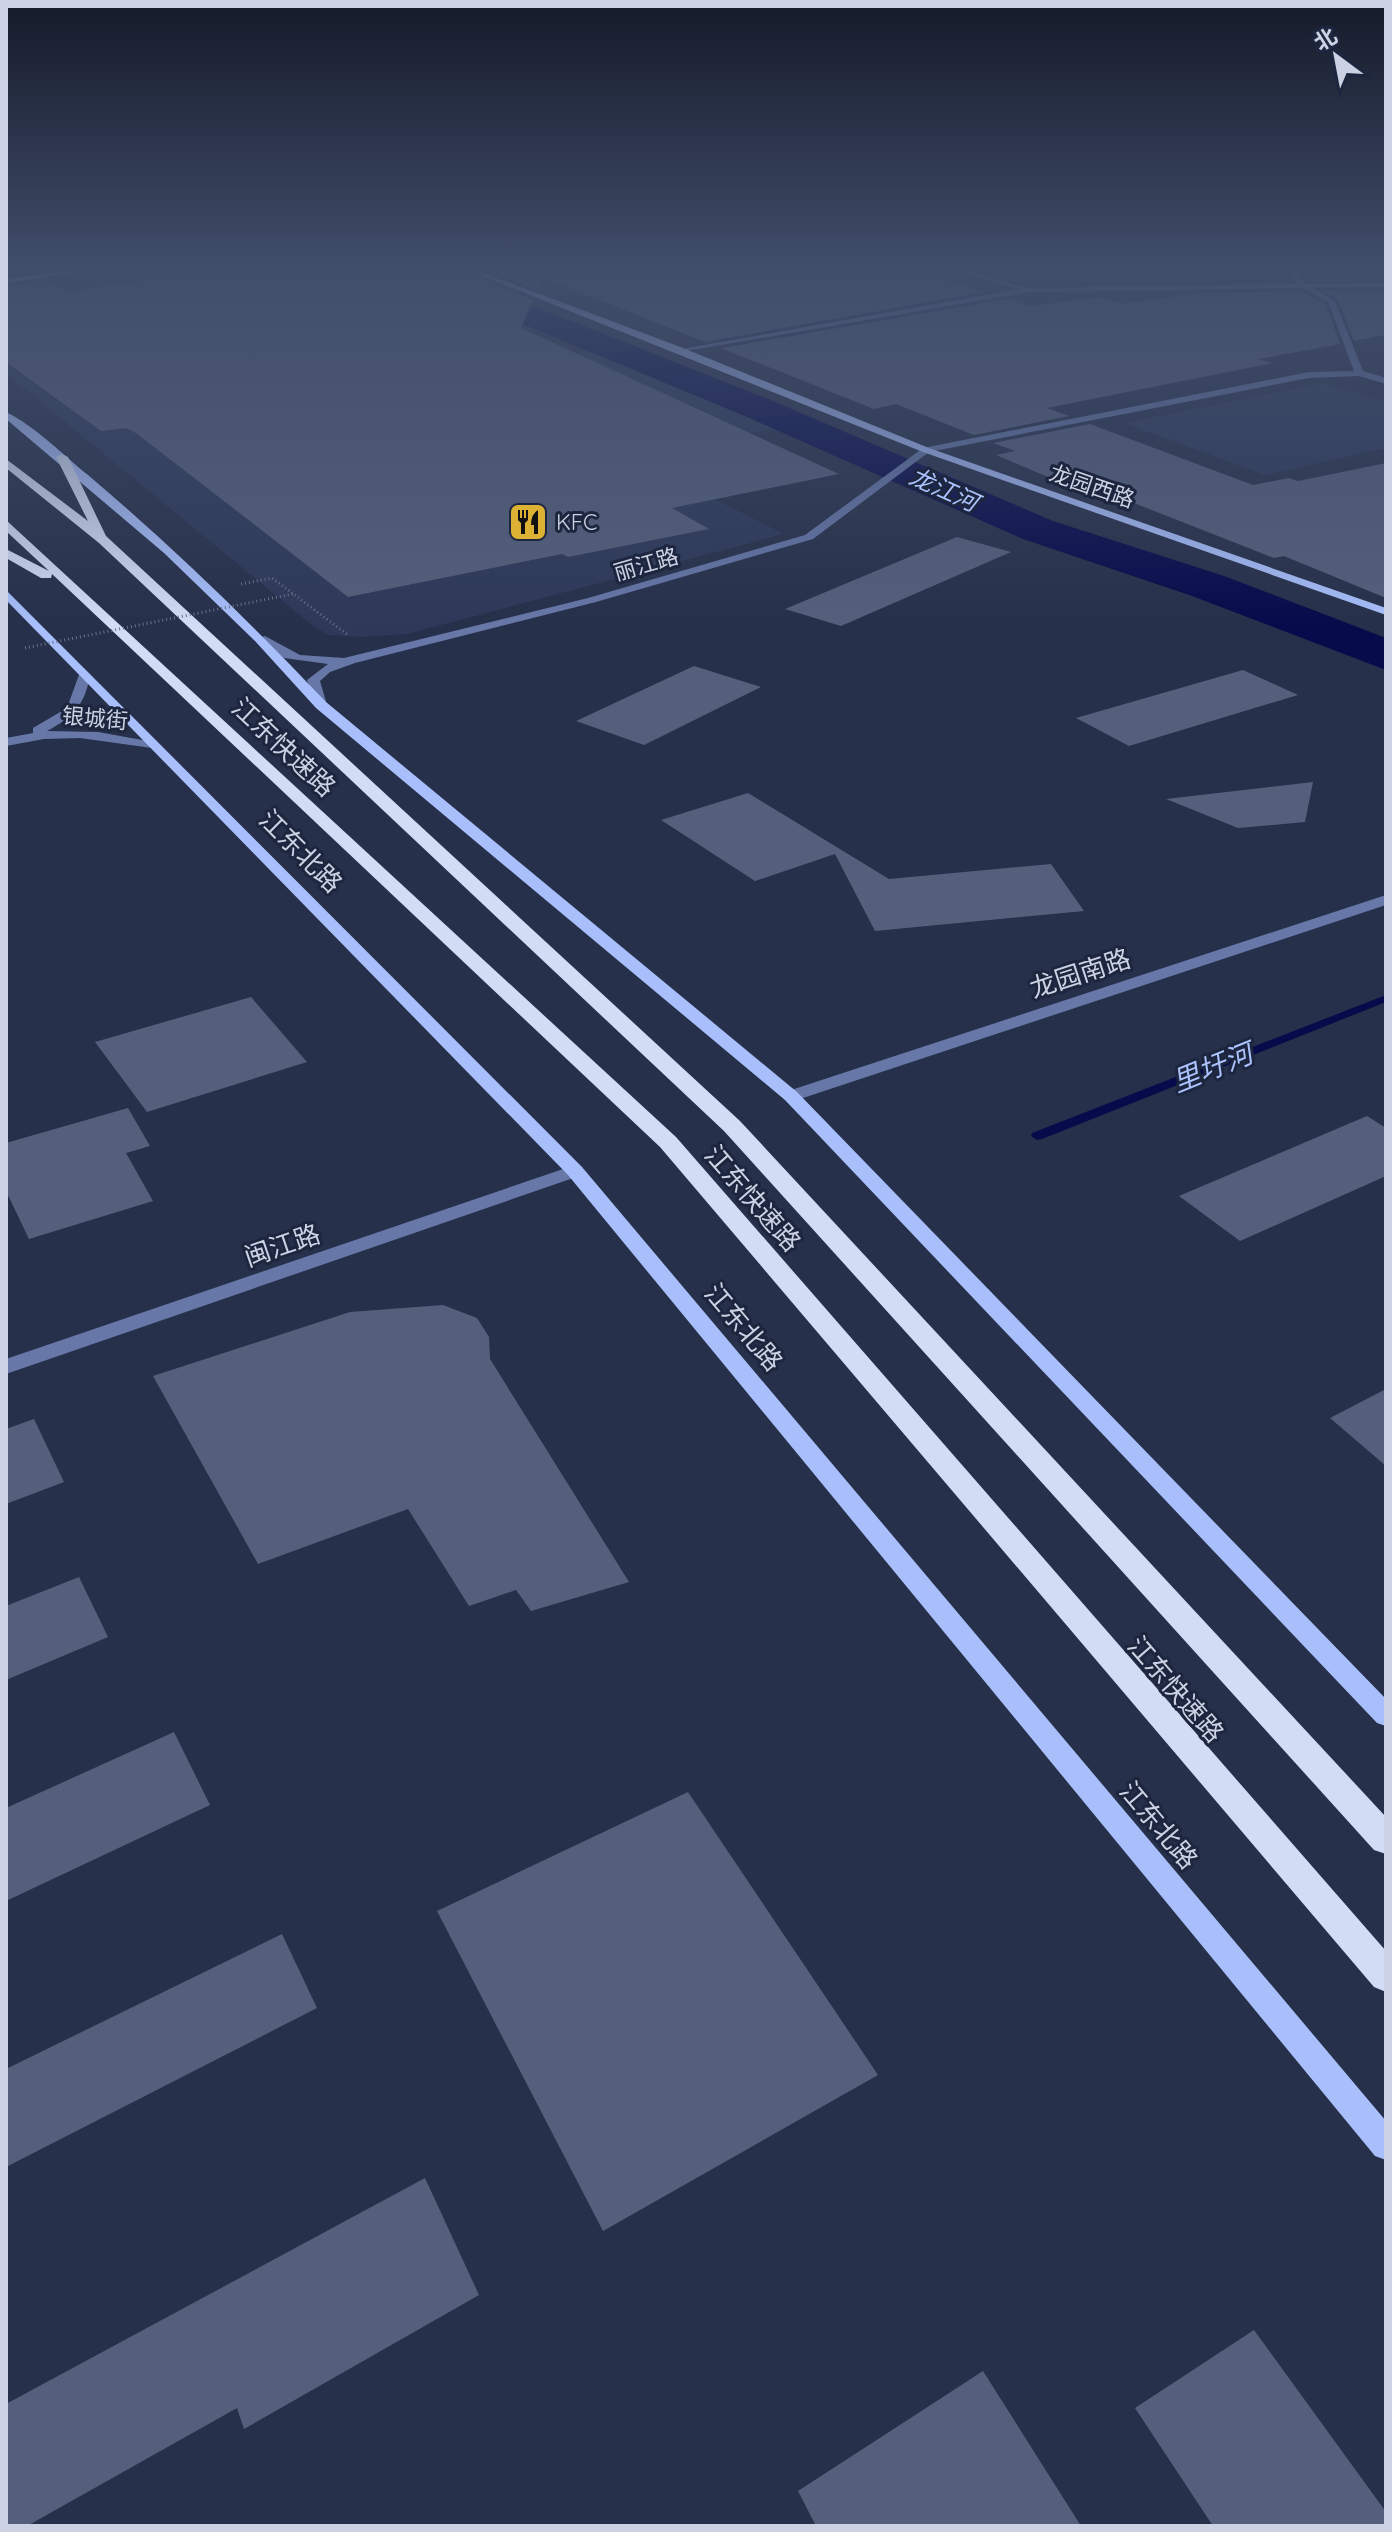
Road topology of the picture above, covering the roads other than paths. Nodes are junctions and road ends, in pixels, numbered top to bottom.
1 (776, 389) edge
2 (1237, 389) edge
3 (6, 415) edge
4 (926, 450) junction
5 (62, 457) junction
6 (6, 462) edge
7 (6, 524) edge
8 (104, 540) junction
9 (6, 553) edge
10 (71, 588) junction
11 (6, 593) edge
12 (1386, 612) edge
13 (261, 639) junction
14 (351, 660) junction
15 (84, 675) junction
16 (321, 705) junction
17 (31, 735) junction
18 (6, 742) edge
19 (154, 746) junction
20 (1386, 900) edge
21 (791, 1096) junction
22 (575, 1171) junction
23 (6, 1367) edge
24 (1386, 1716) edge
25 (1386, 1840) edge
26 (1386, 1976) edge
27 (1386, 2145) edge

1 - 4 main road, 龙园西路
2 - 4 street
3 - 5 main road
4 - 12 main road, 龙园西路
4 - 14 street, 丽江路
5 - 8 highway
5 - 13 main road
6 - 8 highway, 江东快速路
7 - 10 highway, 江东快速路
8 - 25 highway, 江东快速路
9 - 10 highway
10 - 26 highway, 江东快速路
11 - 15 main road, 江东北路
13 - 14 street, 丽江路
13 - 16 main road
14 - 16 street, 丽江路
15 - 17 street, 银城街
15 - 19 main road, 江东北路
16 - 21 main road
17 - 18 street, 银城街
17 - 19 street, 银城街
19 - 22 main road, 江东北路
20 - 21 street, 龙园南路
21 - 24 main road
22 - 23 street, 闽江路
22 - 27 main road, 江东北路

